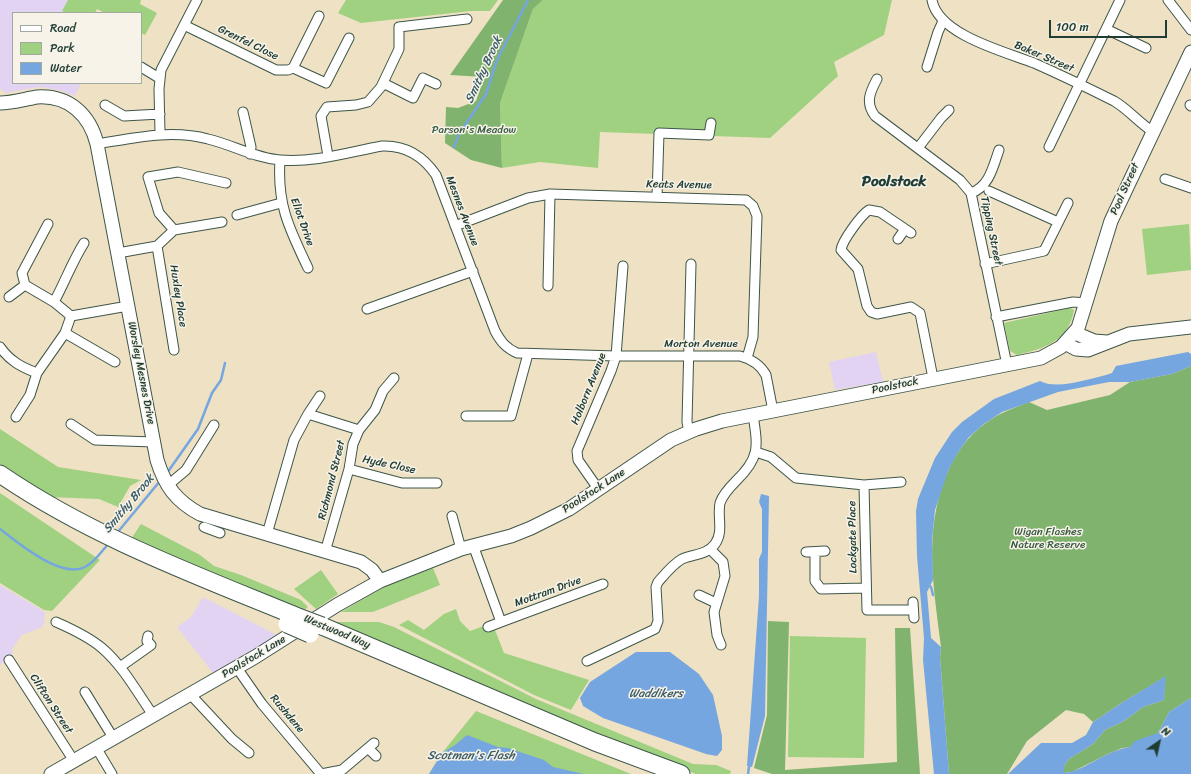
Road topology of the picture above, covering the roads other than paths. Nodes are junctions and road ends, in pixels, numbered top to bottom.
1 (197, 0) edge
2 (932, 0) edge
3 (1120, 0) edge
4 (1168, 0) edge
5 (319, 16) dead end
6 (467, 19) dead end
7 (943, 21) junction
8 (184, 25) junction
9 (1106, 29) junction
10 (1191, 30) edge
11 (349, 38) dead end
12 (1146, 48) dead end
13 (1191, 52) edge
14 (927, 67) dead end
15 (142, 68) edge
16 (292, 68) junction
17 (159, 78) junction
18 (877, 79) dead end
19 (383, 83) junction
20 (436, 84) dead end
21 (1079, 85) junction
22 (0, 103) edge
23 (105, 105) dead end
24 (949, 110) dead end
25 (243, 112) dead end
26 (160, 114) junction
27 (711, 123) dead end
28 (1152, 131) junction
29 (160, 133) junction
30 (97, 144) junction
31 (918, 148) junction
32 (1049, 148) dead end
33 (999, 150) dead end
34 (250, 154) junction
35 (328, 156) junction
36 (280, 160) junction
37 (1165, 178) dead end
38 (226, 183) dead end
39 (1191, 188) edge
40 (989, 191) dead end
41 (971, 193) junction
42 (550, 194) junction
43 (657, 197) junction
44 (281, 203) junction
45 (1068, 203) dead end
46 (237, 215) dead end
47 (222, 222) dead end
48 (1058, 222) junction
49 (48, 224) dead end
50 (455, 226) junction
51 (174, 230) junction
52 (898, 239) dead end
53 (84, 243) dead end
54 (157, 246) junction
55 (118, 253) junction
56 (692, 264) dead end
57 (985, 264) junction
58 (623, 266) dead end
59 (308, 268) dead end
60 (473, 271) junction
61 (25, 285) junction
62 (548, 286) dead end
63 (9, 297) dead end
64 (54, 302) junction
65 (1087, 303) junction
66 (128, 306) junction
67 (367, 309) dead end
68 (71, 316) junction
69 (996, 317) junction
70 (1191, 327) edge
71 (65, 333) junction
72 (1075, 333) junction
73 (1107, 342) junction
74 (1065, 343) junction
75 (0, 347) edge
76 (174, 350) dead end
77 (528, 354) junction
78 (616, 356) junction
79 (689, 356) junction
80 (747, 358) junction
81 (115, 362) dead end
82 (1007, 365) junction
83 (37, 373) junction
84 (394, 378) dead end
85 (933, 378) junction
86 (320, 396) dead end
87 (773, 411) junction
88 (308, 414) junction
89 (753, 415) junction
90 (466, 416) dead end
91 (16, 417) dead end
92 (722, 421) joint
93 (71, 424) dead end
94 (214, 425) dead end
95 (359, 430) junction
96 (689, 432) junction
97 (154, 442) junction
98 (756, 452) junction
99 (349, 469) junction
100 (0, 474) edge
101 (164, 481) junction
102 (901, 482) dead end
103 (437, 483) dead end
104 (864, 485) junction
105 (0, 489) edge
106 (599, 490) junction
107 (452, 516) dead end
108 (204, 527) dead end
109 (218, 528) junction
110 (267, 534) junction
111 (94, 536) junction
112 (467, 547) junction
113 (710, 549) junction
114 (825, 551) dead end
115 (325, 552) junction
116 (380, 581) junction
117 (603, 584) dead end
118 (866, 588) junction
119 (699, 595) dead end
120 (716, 602) junction
121 (913, 610) dead end
122 (56, 622) dead end
123 (501, 622) junction
124 (488, 627) dead end
125 (316, 630) junction
126 (148, 636) dead end
127 (721, 645) dead end
128 (9, 660) dead end
129 (587, 661) dead end
130 (120, 667) junction
131 (237, 668) junction
132 (85, 692) dead end
133 (190, 694) junction
134 (153, 715) junction
135 (114, 738) junction
136 (97, 749) junction
137 (250, 753) dead end
138 (376, 756) dead end
139 (74, 762) junction
140 (51, 774) edge
141 (112, 774) edge
142 (321, 774) edge
143 (651, 774) edge
144 (681, 774) edge

1 - 8 street
2 - 7 street, Baker Street
3 - 9 street
4 - 10 street
5 - 16 street
6 - 19 street
7 - 14 street
7 - 21 street, Baker Street
8 - 16 street, Grenfel Close
8 - 17 street
9 - 12 street
9 - 21 street
11 - 16 street
13 - 28 main road, Pool Street
15 - 17 street
17 - 26 street
18 - 31 street, Tipping Street
19 - 20 street
19 - 35 street
21 - 28 street, Baker Street
21 - 32 street
22 - 30 main road, Worsley Mesnes Drive
23 - 26 street
24 - 31 street
25 - 34 street
26 - 29 street
27 - 43 street
28 - 65 main road, Pool Street
29 - 30 street, Mesnes Avenue
29 - 34 street, Mesnes Avenue
30 - 55 main road, Worsley Mesnes Drive
31 - 41 street, Tipping Street
33 - 41 street
34 - 36 street, Mesnes Avenue
35 - 36 street, Mesnes Avenue
35 - 50 street, Mesnes Avenue
36 - 44 street, Eliot Drive
37 - 39 street
38 - 51 street
40 - 48 street
41 - 57 street, Tipping Street
42 - 43 street, Keats Avenue
42 - 50 street, Keats Avenue
42 - 62 street
43 - 80 street, Keats Avenue
44 - 46 street
44 - 59 street, Eliot Drive
45 - 48 street
47 - 51 street
48 - 57 street
49 - 61 street
50 - 60 street, Mesnes Avenue
51 - 54 street
52 - 85 street
53 - 64 street
54 - 55 street
54 - 76 street, Huxley Place
55 - 66 main road, Worsley Mesnes Drive
56 - 79 street
57 - 69 street, Tipping Street
58 - 78 street, Holborn Avenue
60 - 67 street
60 - 77 street, Mesnes Avenue
61 - 63 street
61 - 64 street
64 - 68 street
65 - 69 street
65 - 72 main road, Pool Street
66 - 68 street
66 - 97 main road, Worsley Mesnes Drive
68 - 71 street
69 - 82 street, Tipping Street
70 - 73 main road
71 - 81 street
71 - 83 street
72 - 73 main road
72 - 74 main road, Poolstock
73 - 74 main road
74 - 82 main road, Poolstock
75 - 83 street
77 - 78 street, Mesnes Avenue
77 - 90 street
78 - 79 street, Morton Avenue
78 - 106 street, Holborn Avenue
79 - 80 street, Morton Avenue
79 - 96 street
80 - 87 street, Morton Avenue
82 - 85 main road, Poolstock
83 - 91 street
84 - 95 street, Richmond Street
85 - 87 main road, Poolstock
86 - 88 street
87 - 89 main road, Poolstock
88 - 95 street
88 - 110 street
89 - 92 main road, Poolstock
89 - 98 street
92 - 96 main road, Poolstock Lane
93 - 97 street
94 - 101 street
95 - 99 street, Richmond Street
96 - 106 main road, Poolstock Lane
97 - 101 main road, Worsley Mesnes Drive
98 - 104 street, Lockgate Place
98 - 113 street
99 - 103 street, Hyde Close
99 - 115 street, Richmond Street
100 - 111 highway, Westwood Way
101 - 109 main road, Worsley Mesnes Drive
102 - 104 street, Lockgate Place
104 - 118 street, Lockgate Place
105 - 111 highway, Westwood Way
106 - 112 main road, Poolstock Lane
107 - 112 street
108 - 109 street
109 - 110 main road, Worsley Mesnes Drive
110 - 115 main road, Worsley Mesnes Drive
111 - 125 highway, Westwood Way, bridge
112 - 116 main road, Poolstock Lane
112 - 123 street
113 - 120 street
113 - 129 street
114 - 118 street, Lockgate Place
115 - 116 main road, Worsley Mesnes Drive
116 - 131 main road, Poolstock Lane
117 - 123 street, Mottram Drive
118 - 121 street, Lockgate Place
119 - 120 street
120 - 127 street
122 - 130 street
123 - 124 street, Mottram Drive
125 - 143 highway, Westwood Way
125 - 144 highway, Westwood Way
126 - 130 street
128 - 139 street, Clifton Street
130 - 134 street
131 - 133 main road, Poolstock Lane
131 - 142 street, Rushdene
132 - 135 street
133 - 134 main road, Poolstock Lane
133 - 137 street
134 - 135 main road, Poolstock Lane
135 - 136 main road, Poolstock Lane
136 - 139 main road, Poolstock Lane
136 - 141 street
138 - 142 street, Rushdene
139 - 140 main road, Poolstock Lane

